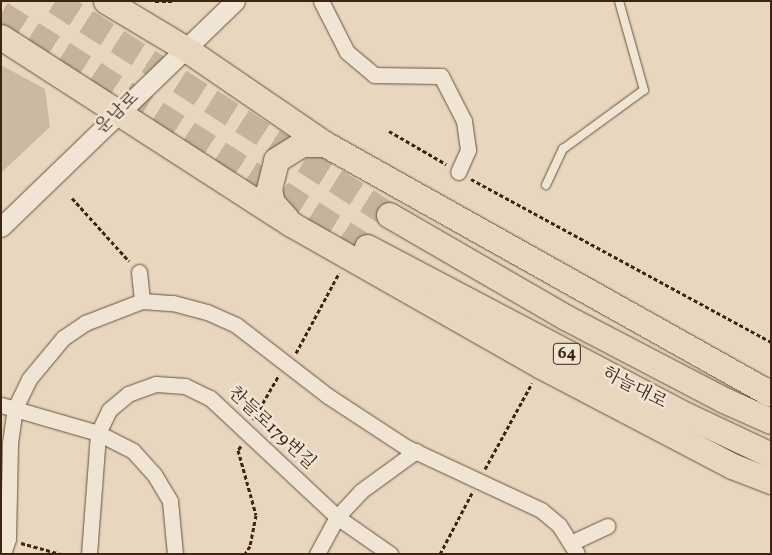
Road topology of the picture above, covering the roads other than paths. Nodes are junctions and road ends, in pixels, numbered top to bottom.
1 (106, 1) edge
2 (236, 1) edge
3 (321, 1) edge
4 (619, 1) edge
5 (1, 38) edge
6 (186, 49) junction
7 (121, 112) junction
8 (325, 144) junction
9 (458, 172) road end
10 (546, 185) dead end
11 (389, 215) tunnel mouth
12 (291, 224) junction
13 (1, 227) edge
14 (367, 247) tunnel mouth
15 (139, 272) road end
16 (142, 301) junction
17 (771, 394) edge
18 (8, 406) edge
19 (771, 421) edge
20 (98, 433) junction
21 (416, 451) junction
22 (771, 455) edge
23 (771, 481) edge
24 (337, 517) junction
25 (608, 526) dead end
26 (575, 548) edge
27 (3, 554) edge
28 (89, 554) edge
29 (175, 554) edge
30 (317, 554) edge
31 (390, 554) edge

1 - 6 highway
2 - 6 street, 운남로
3 - 9 street
4 - 10 lane
5 - 7 highway
6 - 7 street, 운남로
6 - 8 highway
7 - 12 highway
7 - 13 street, 운남로
8 - 12 highway
8 - 17 highway
11 - 19 highway, 하늘대로 / 64
12 - 23 highway
14 - 22 highway, 하늘대로 / 64
15 - 16 street
16 - 18 street
16 - 21 street
18 - 20 street
18 - 27 street
20 - 24 street, 찬들로179번길
20 - 28 street, 찬들로179번길
20 - 29 street
21 - 24 street
21 - 26 street
24 - 30 street
24 - 31 street, 찬들로179번길
25 - 26 street

